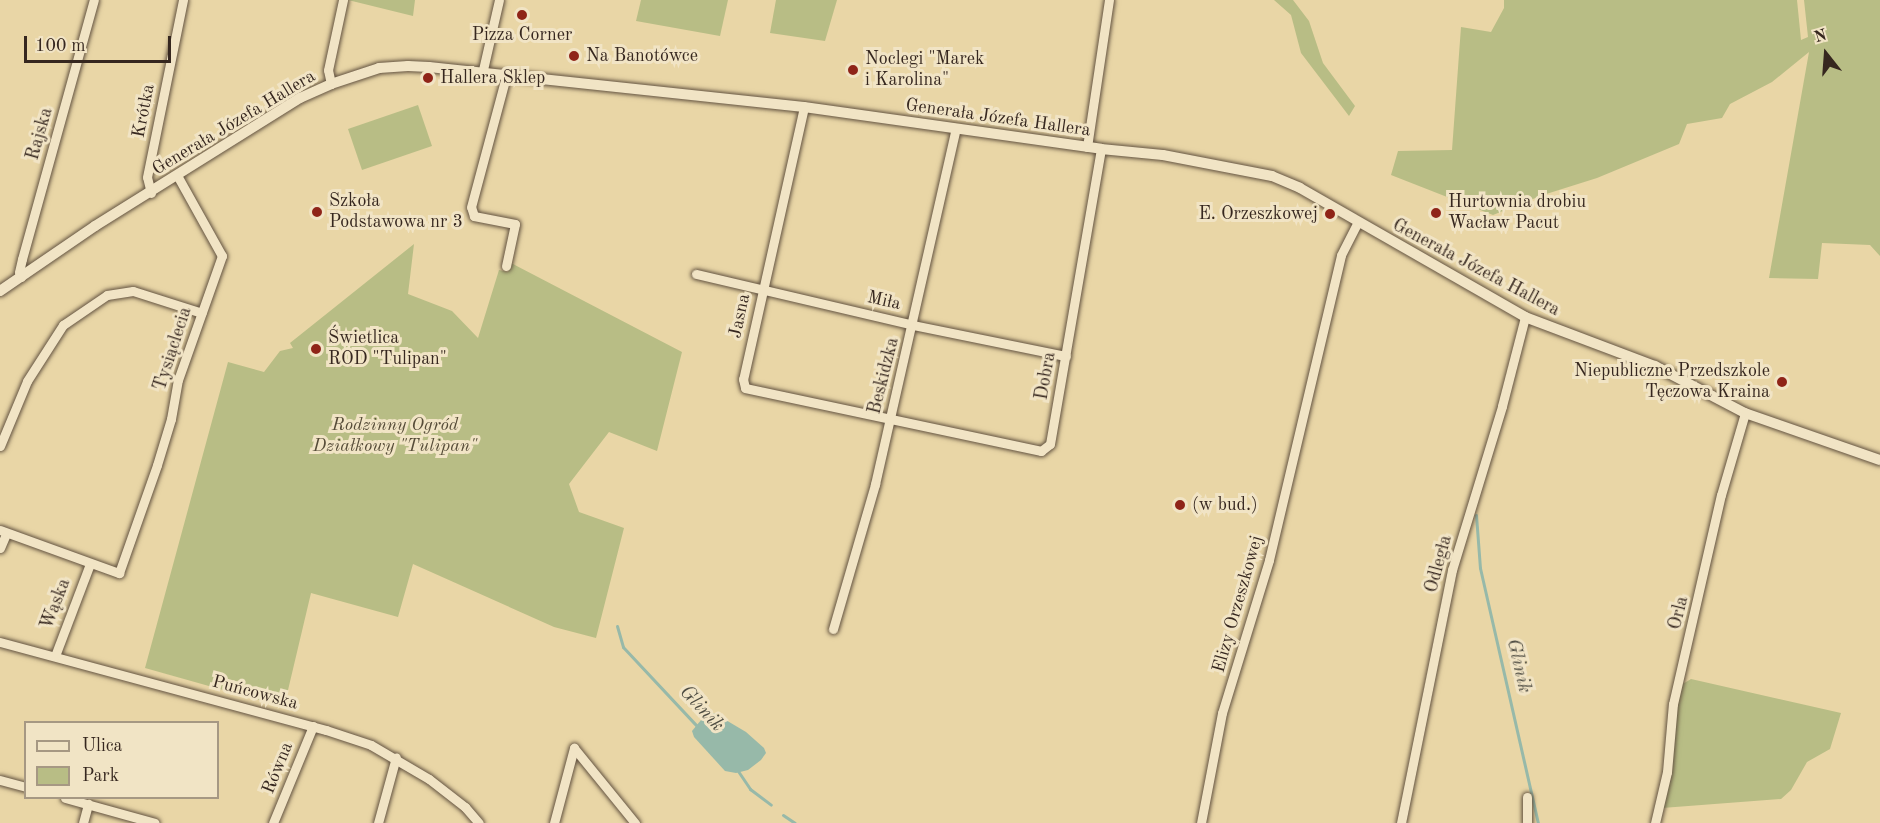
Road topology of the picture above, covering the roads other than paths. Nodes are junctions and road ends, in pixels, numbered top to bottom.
1 (94, 0) edge
2 (183, 0) edge
3 (343, 0) edge
4 (499, 0) edge
5 (1109, 0) edge
6 (482, 74) junction
7 (506, 76) junction
8 (331, 84) junction
9 (804, 107) junction
10 (956, 128) junction
11 (1087, 147) junction
12 (1101, 149) junction
13 (178, 177) junction
14 (151, 193) junction
15 (1358, 222) junction
16 (506, 266) dead end
17 (696, 274) dead end
18 (21, 277) junction
19 (763, 290) junction
20 (0, 291) edge
21 (202, 313) junction
22 (1525, 317) junction
23 (913, 325) junction
24 (1066, 356) junction
25 (1745, 413) junction
26 (890, 420) junction
27 (0, 446) edge
28 (1880, 460) edge
29 (3, 532) edge
30 (0, 548) edge
31 (90, 564) junction
32 (833, 629) dead end
33 (0, 642) edge
34 (55, 656) junction
35 (313, 726) junction
36 (396, 758) junction
37 (0, 780) edge
38 (24, 786) edge
39 (1527, 797) dead end
40 (69, 799) edge
41 (88, 804) junction
42 (83, 823) edge
43 (154, 823) edge
44 (273, 823) edge
45 (378, 823) edge
46 (479, 823) edge
47 (554, 823) edge
48 (635, 823) edge
49 (1201, 823) edge
50 (1401, 823) edge
51 (1527, 823) edge
52 (1655, 823) edge

1 - 18 street, Rajska
2 - 14 street, Krótka
3 - 8 street
4 - 6 street
5 - 11 street
6 - 7 street, Generała Józefa Hallera
6 - 8 street, Generała Józefa Hallera
7 - 9 street, Generała Józefa Hallera
7 - 16 street
8 - 13 street, Generała Józefa Hallera
9 - 10 street, Generała Józefa Hallera
9 - 19 street, Jasna
10 - 11 street, Generała Józefa Hallera
10 - 23 street, Beskidzka
11 - 12 street, Generała Józefa Hallera
12 - 15 street, Generała Józefa Hallera
12 - 24 street, Dobra
13 - 14 street, Generała Józefa Hallera
13 - 21 street, Tysiąclecia
14 - 18 street, Generała Józefa Hallera
15 - 22 street, Generała Józefa Hallera
15 - 49 street, Elizy Orzeszkowej
17 - 19 street, Miła
18 - 20 street, Generała Józefa Hallera
19 - 23 street, Miła
19 - 26 street, Jasna
21 - 27 street
21 - 31 street, Tysiąclecia
22 - 25 street, Generała Józefa Hallera
22 - 50 street, Odległa
23 - 24 street, Miła
23 - 26 street, Beskidzka
24 - 26 street, Dobra
25 - 28 street, Generała Józefa Hallera
25 - 52 street, Orla
26 - 32 street, Beskidzka
29 - 30 street
29 - 31 street
31 - 34 street, Wąska
33 - 34 street, Puńcowska
34 - 35 street, Puńcowska
35 - 36 street, Puńcowska
35 - 44 street, Równa
36 - 45 street
36 - 46 street, Puńcowska
37 - 38 street
39 - 51 street
40 - 41 street
41 - 42 street
41 - 43 street
47 - 48 street

